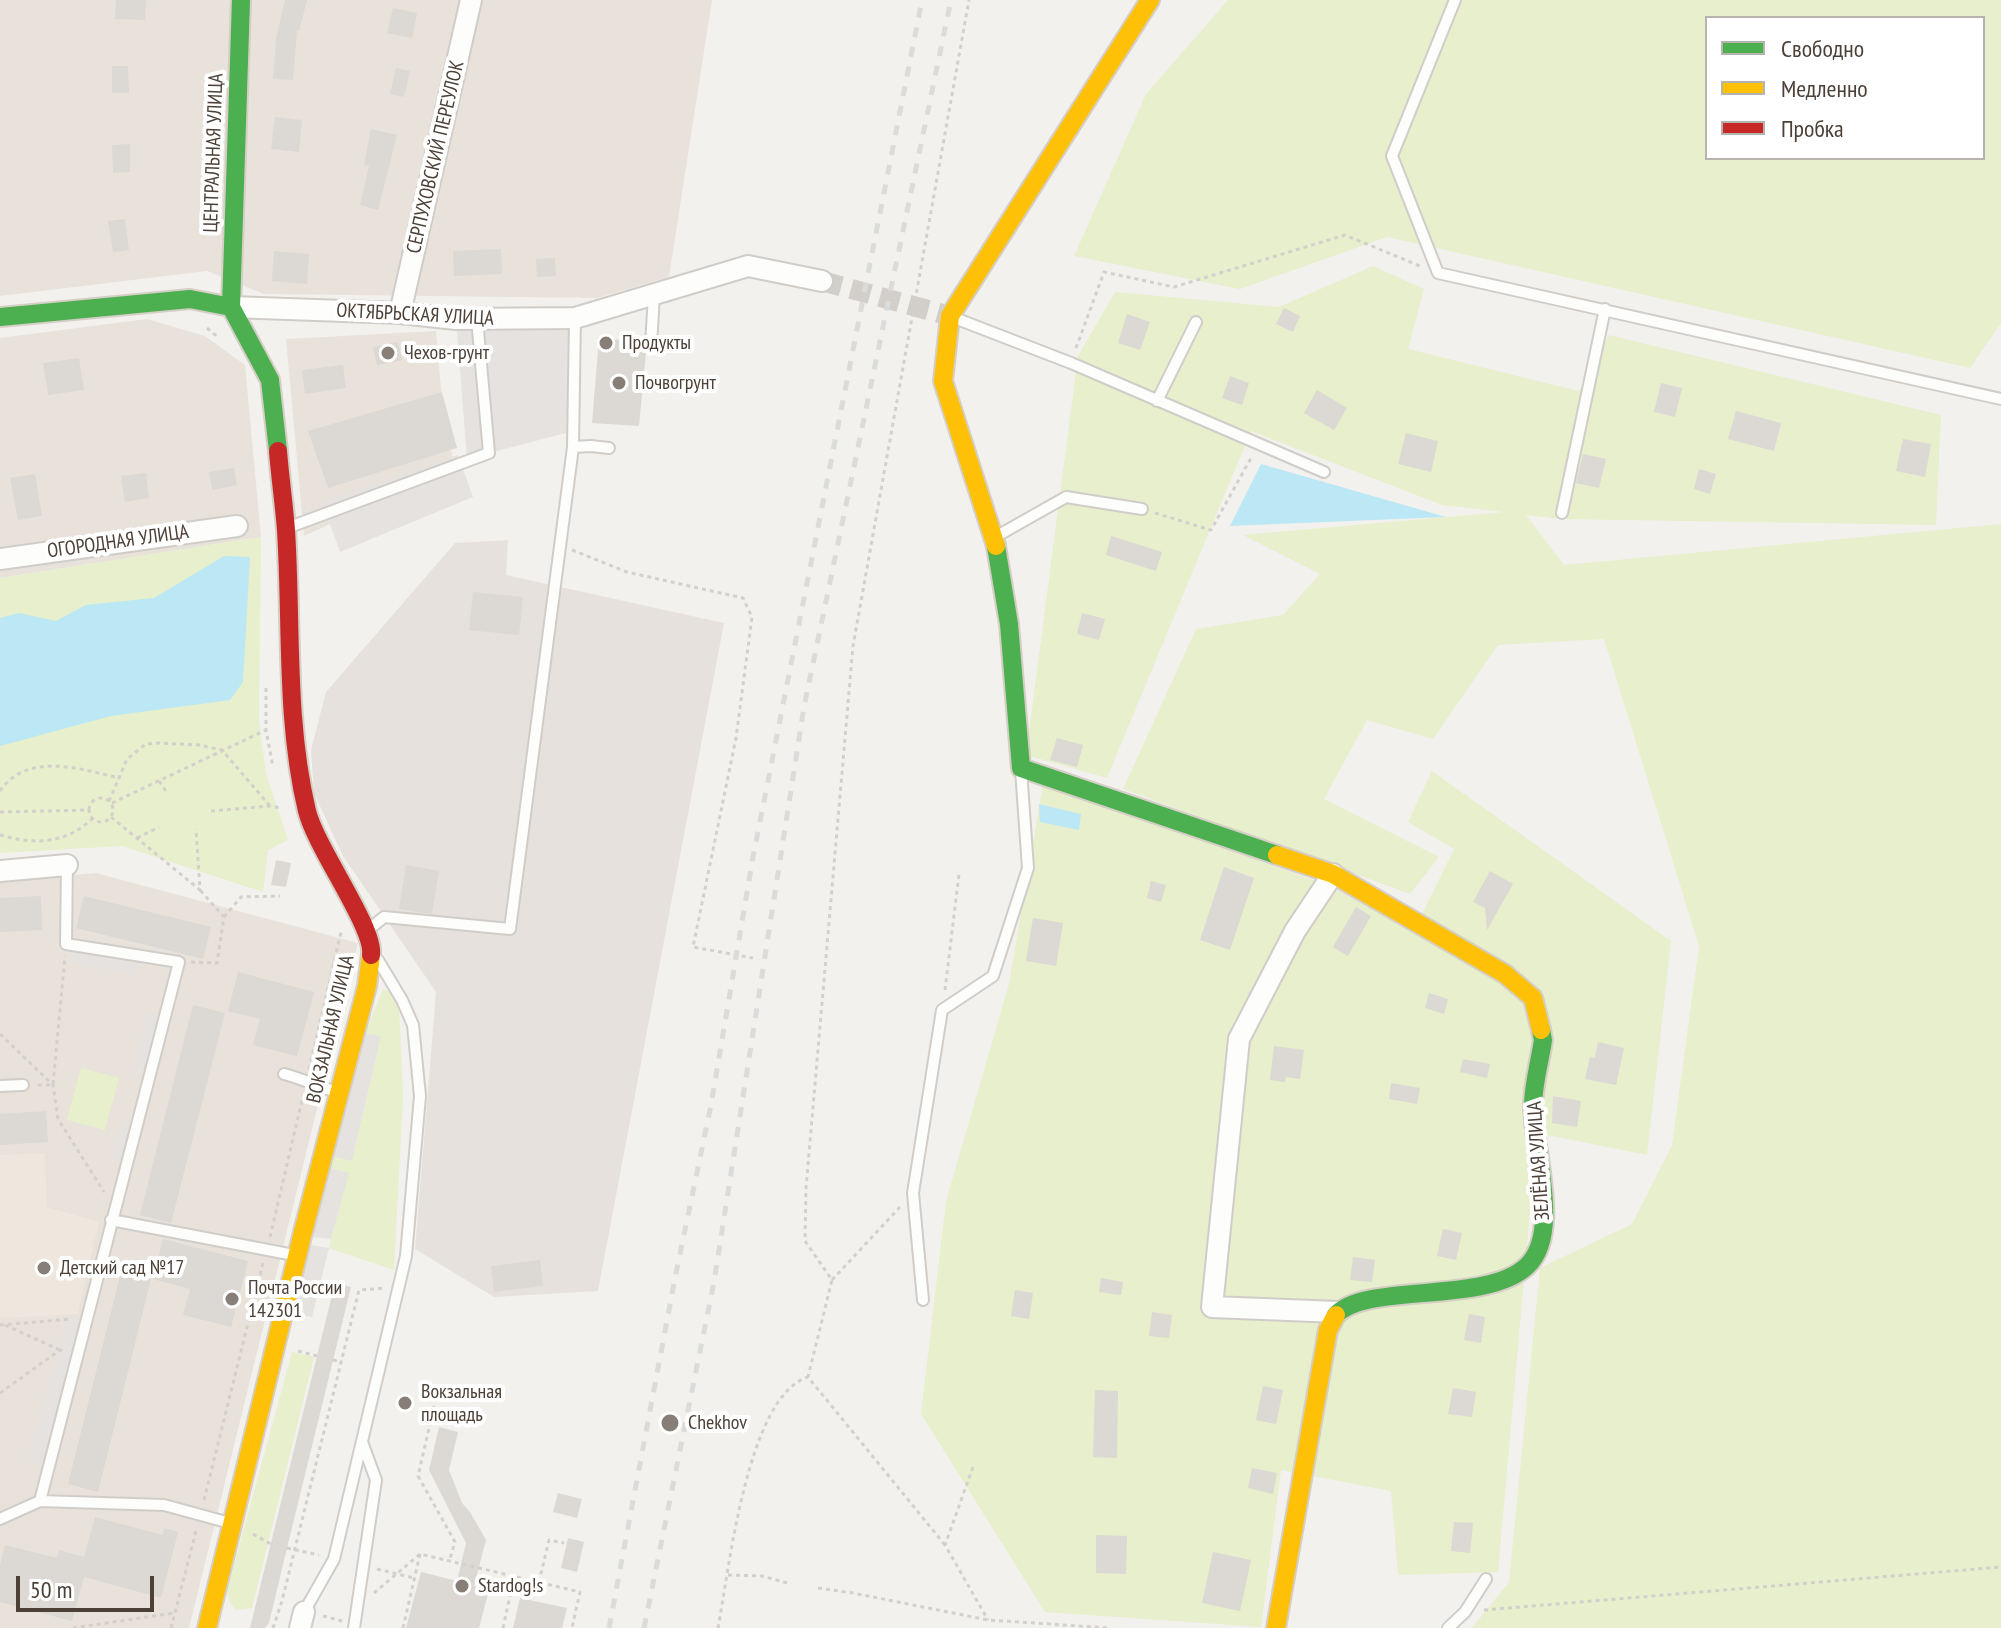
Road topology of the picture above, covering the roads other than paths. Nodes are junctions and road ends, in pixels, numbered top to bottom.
1 (241, 0) edge
2 (471, 0) edge
3 (1150, 0) edge
4 (1455, 0) edge
5 (822, 281) tunnel mouth
6 (654, 294) junction
7 (231, 307) junction
8 (1605, 309) junction
9 (400, 313) junction
10 (950, 316) junction
11 (0, 317) edge
12 (575, 318) junction
13 (477, 319) junction
14 (1196, 322) dead end
15 (651, 346) dead end
16 (2001, 399) edge
17 (1157, 401) junction
18 (573, 447) junction
19 (609, 448) dead end
20 (1324, 472) dead end
21 (1142, 509) road end
22 (1562, 513) dead end
23 (237, 526) dead end
24 (286, 529) junction
25 (995, 537) junction
26 (0, 559) edge
27 (1021, 768) junction
28 (67, 865) joint
29 (0, 871) edge
30 (1333, 874) junction
31 (367, 931) junction
32 (372, 949) junction
33 (284, 1074) dead end
34 (23, 1085) dead end
35 (0, 1086) edge
36 (339, 1093) junction
37 (113, 1214) junction
38 (297, 1255) junction
39 (923, 1300) dead end
40 (1338, 1312) junction
41 (361, 1442) junction
42 (40, 1501) junction
43 (0, 1519) edge
44 (232, 1523) junction
45 (1486, 1579) dead end
46 (302, 1620) edge
47 (207, 1628) edge
48 (354, 1628) edge
49 (1276, 1628) edge
50 (1448, 1628) edge

1 - 7 street, ЦЕНТРАЛЬНАЯ УЛИЦА
2 - 9 street, СЕРПУХОВСКИЙ ПЕРЕУЛОК
3 - 10 street
4 - 8 lane
5 - 6 street, ОКТЯБРЬСКАЯ УЛИЦА
6 - 12 street, ОКТЯБРЬСКАЯ УЛИЦА
6 - 15 lane
7 - 9 street, ОКТЯБРЬСКАЯ УЛИЦА
7 - 11 street, ОКТЯБРЬСКАЯ УЛИЦА
7 - 24 street, ВОКЗАЛЬНАЯ УЛИЦА
8 - 16 lane
8 - 22 lane
9 - 13 street, ОКТЯБРЬСКАЯ УЛИЦА
10 - 17 lane
10 - 25 street
12 - 13 street, ОКТЯБРЬСКАЯ УЛИЦА
12 - 18 lane
13 - 24 lane
14 - 17 lane
17 - 20 lane
18 - 19 lane
18 - 31 lane
21 - 25 lane
23 - 26 street, ОГОРОДНАЯ УЛИЦА
24 - 31 street, ВОКЗАЛЬНАЯ УЛИЦА
25 - 27 street
27 - 30 street, ЗЕЛЁНАЯ УЛИЦА
27 - 39 lane
28 - 29 street
28 - 37 lane
30 - 40 street, ЗЕЛЁНАЯ УЛИЦА
30 - 40 street, ЗЕЛЁНАЯ УЛИЦА
31 - 32 street, ВОКЗАЛЬНАЯ УЛИЦА
32 - 36 street, ВОКЗАЛЬНАЯ УЛИЦА
32 - 41 lane
33 - 36 lane
34 - 35 lane
36 - 38 street, ВОКЗАЛЬНАЯ УЛИЦА
37 - 38 lane
37 - 42 lane
38 - 44 street, ВОКЗАЛЬНАЯ УЛИЦА
40 - 49 street
41 - 46 lane
41 - 48 lane
42 - 43 lane
42 - 44 lane
44 - 47 street, ВОКЗАЛЬНАЯ УЛИЦА
45 - 50 lane

